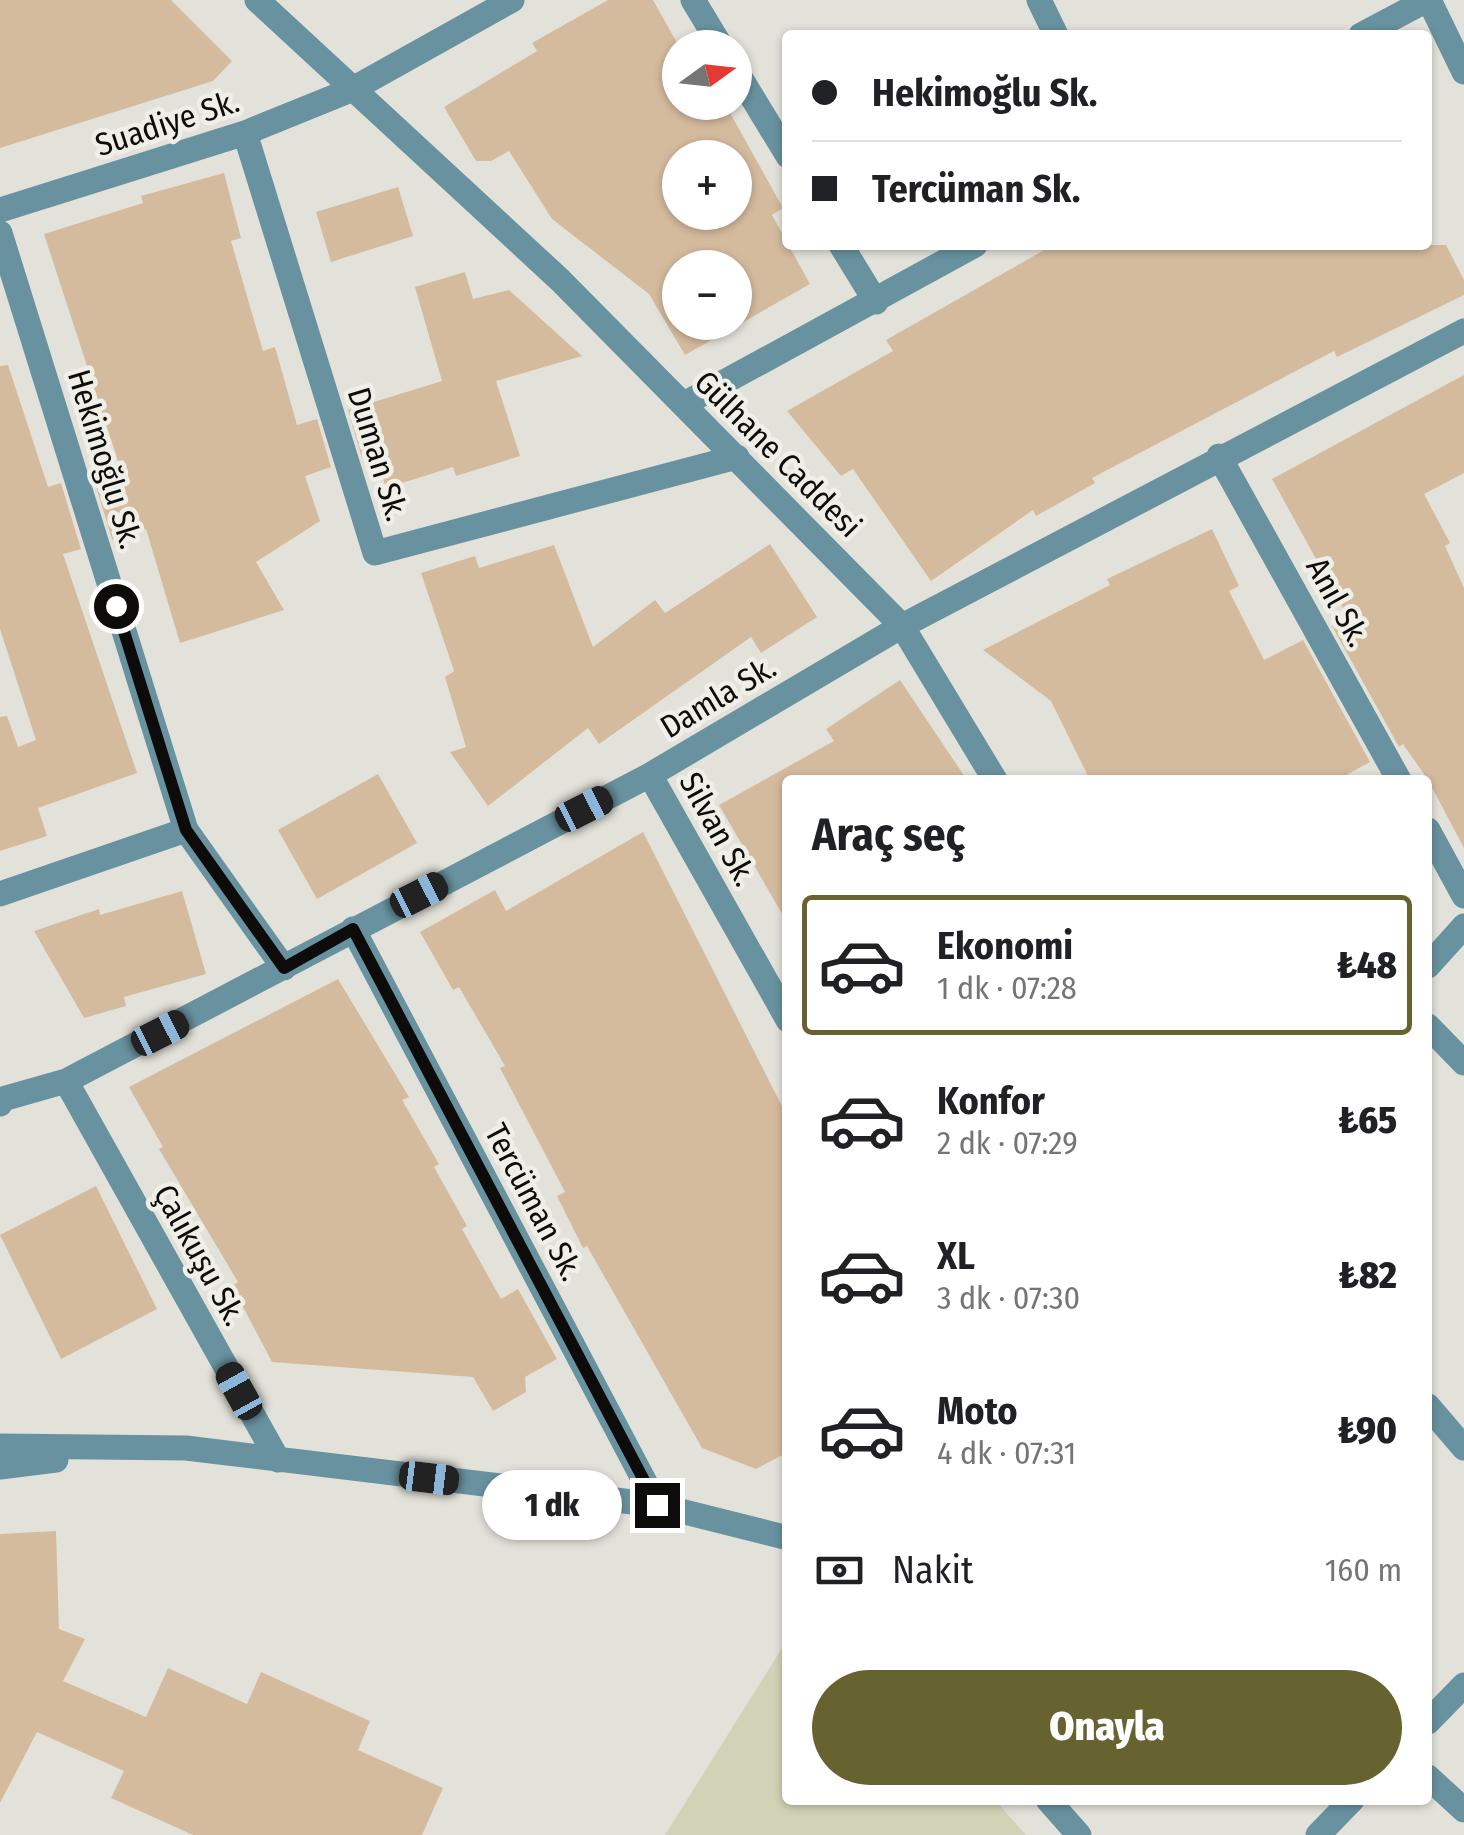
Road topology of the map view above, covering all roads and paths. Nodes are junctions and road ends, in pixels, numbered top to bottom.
1 (257, 0) edge
2 (512, 0) edge
3 (693, 0) edge
4 (1038, 0) edge
5 (1428, 0) edge
6 (711, 30) edge
7 (1053, 30) edge
8 (1371, 30) edge
9 (1464, 72) edge
10 (351, 90) junction
11 (752, 97) edge
12 (244, 133) junction
13 (782, 146) edge
14 (0, 210) edge
15 (0, 232) edge
16 (844, 250) edge
17 (966, 250) edge
18 (876, 302) junction
19 (1464, 331) edge
20 (684, 404) junction
21 (1219, 456) junction
22 (736, 457) junction
23 (902, 626) junction
24 (650, 775) junction
25 (992, 775) edge
26 (1397, 775) edge
27 (186, 830) junction
28 (1432, 837) edge
29 (0, 894) edge
30 (1464, 896) edge
31 (1464, 926) edge
32 (353, 929) junction
33 (1432, 962) edge
34 (284, 968) junction
35 (782, 1009) edge
36 (1432, 1030) edge
37 (1464, 1063) edge
38 (66, 1081) junction
39 (1, 1097) edge
40 (1432, 1411) edge
41 (0, 1446) edge
42 (150, 1448) junction
43 (1464, 1448) edge
44 (278, 1460) junction
45 (0, 1467) edge
46 (657, 1505) junction
47 (782, 1536) edge
48 (1464, 1685) edge
49 (1432, 1718) edge
50 (1432, 1781) edge
51 (1052, 1805) edge
52 (1347, 1805) edge
53 (1464, 1810) edge
54 (1079, 1835) edge
55 (1318, 1835) edge

1 - 10 street, Gülhane Caddesi
2 - 10 street, Suadiye Sk.
3 - 6 street
4 - 7 street
5 - 8 street
5 - 9 street
10 - 12 street, Suadiye Sk.
10 - 20 street, Gülhane Caddesi
11 - 13 street
12 - 14 street, Suadiye Sk.
12 - 22 street, Duman Sk.
15 - 27 street, Hekimoğlu Sk.
16 - 18 street
17 - 18 street
18 - 20 street
19 - 21 street, Damla Sk.
20 - 22 street, Gülhane Caddesi
21 - 23 street, Damla Sk.
21 - 26 street, Anıl Sk.
22 - 23 street, Gülhane Caddesi
23 - 24 street, Damla Sk.
23 - 25 street, Gülhane Caddesi
24 - 32 street, Damla Sk.
24 - 35 street, Silvan Sk.
27 - 29 street
27 - 34 street, Hekimoğlu Sk.
28 - 30 street
31 - 33 street
32 - 34 street, Damla Sk.
32 - 46 street, Tercüman Sk.
34 - 38 street, Damla Sk.
36 - 37 street
38 - 39 street, Damla Sk.
38 - 44 street, Çalıkuşu Sk.
40 - 43 street
41 - 42 street
42 - 44 street
42 - 45 street
44 - 46 street
46 - 47 street
48 - 49 street
50 - 53 street
51 - 54 street
52 - 55 street

